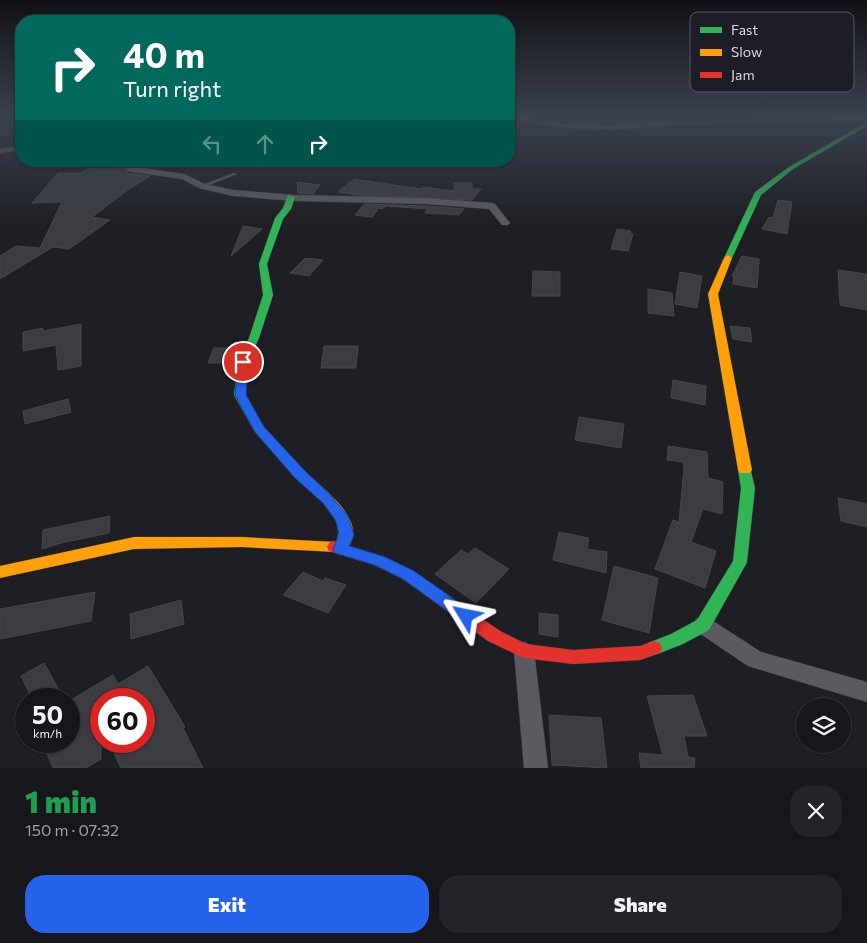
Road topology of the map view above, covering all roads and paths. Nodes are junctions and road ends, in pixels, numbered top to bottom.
1 (816, 153) edge
2 (132, 167) edge
3 (235, 174) dead end
4 (202, 186) junction
5 (291, 197) junction
6 (505, 223) dead end
7 (340, 549) junction
8 (0, 572) edge
9 (703, 625) junction
10 (524, 651) junction
11 (867, 692) edge
12 (536, 768) edge

1 - 9 main road
2 - 4 street
3 - 4 lane
4 - 5 street
5 - 6 street
5 - 7 main road
7 - 8 main road
7 - 10 main road
9 - 10 main road
9 - 11 street
10 - 12 street

